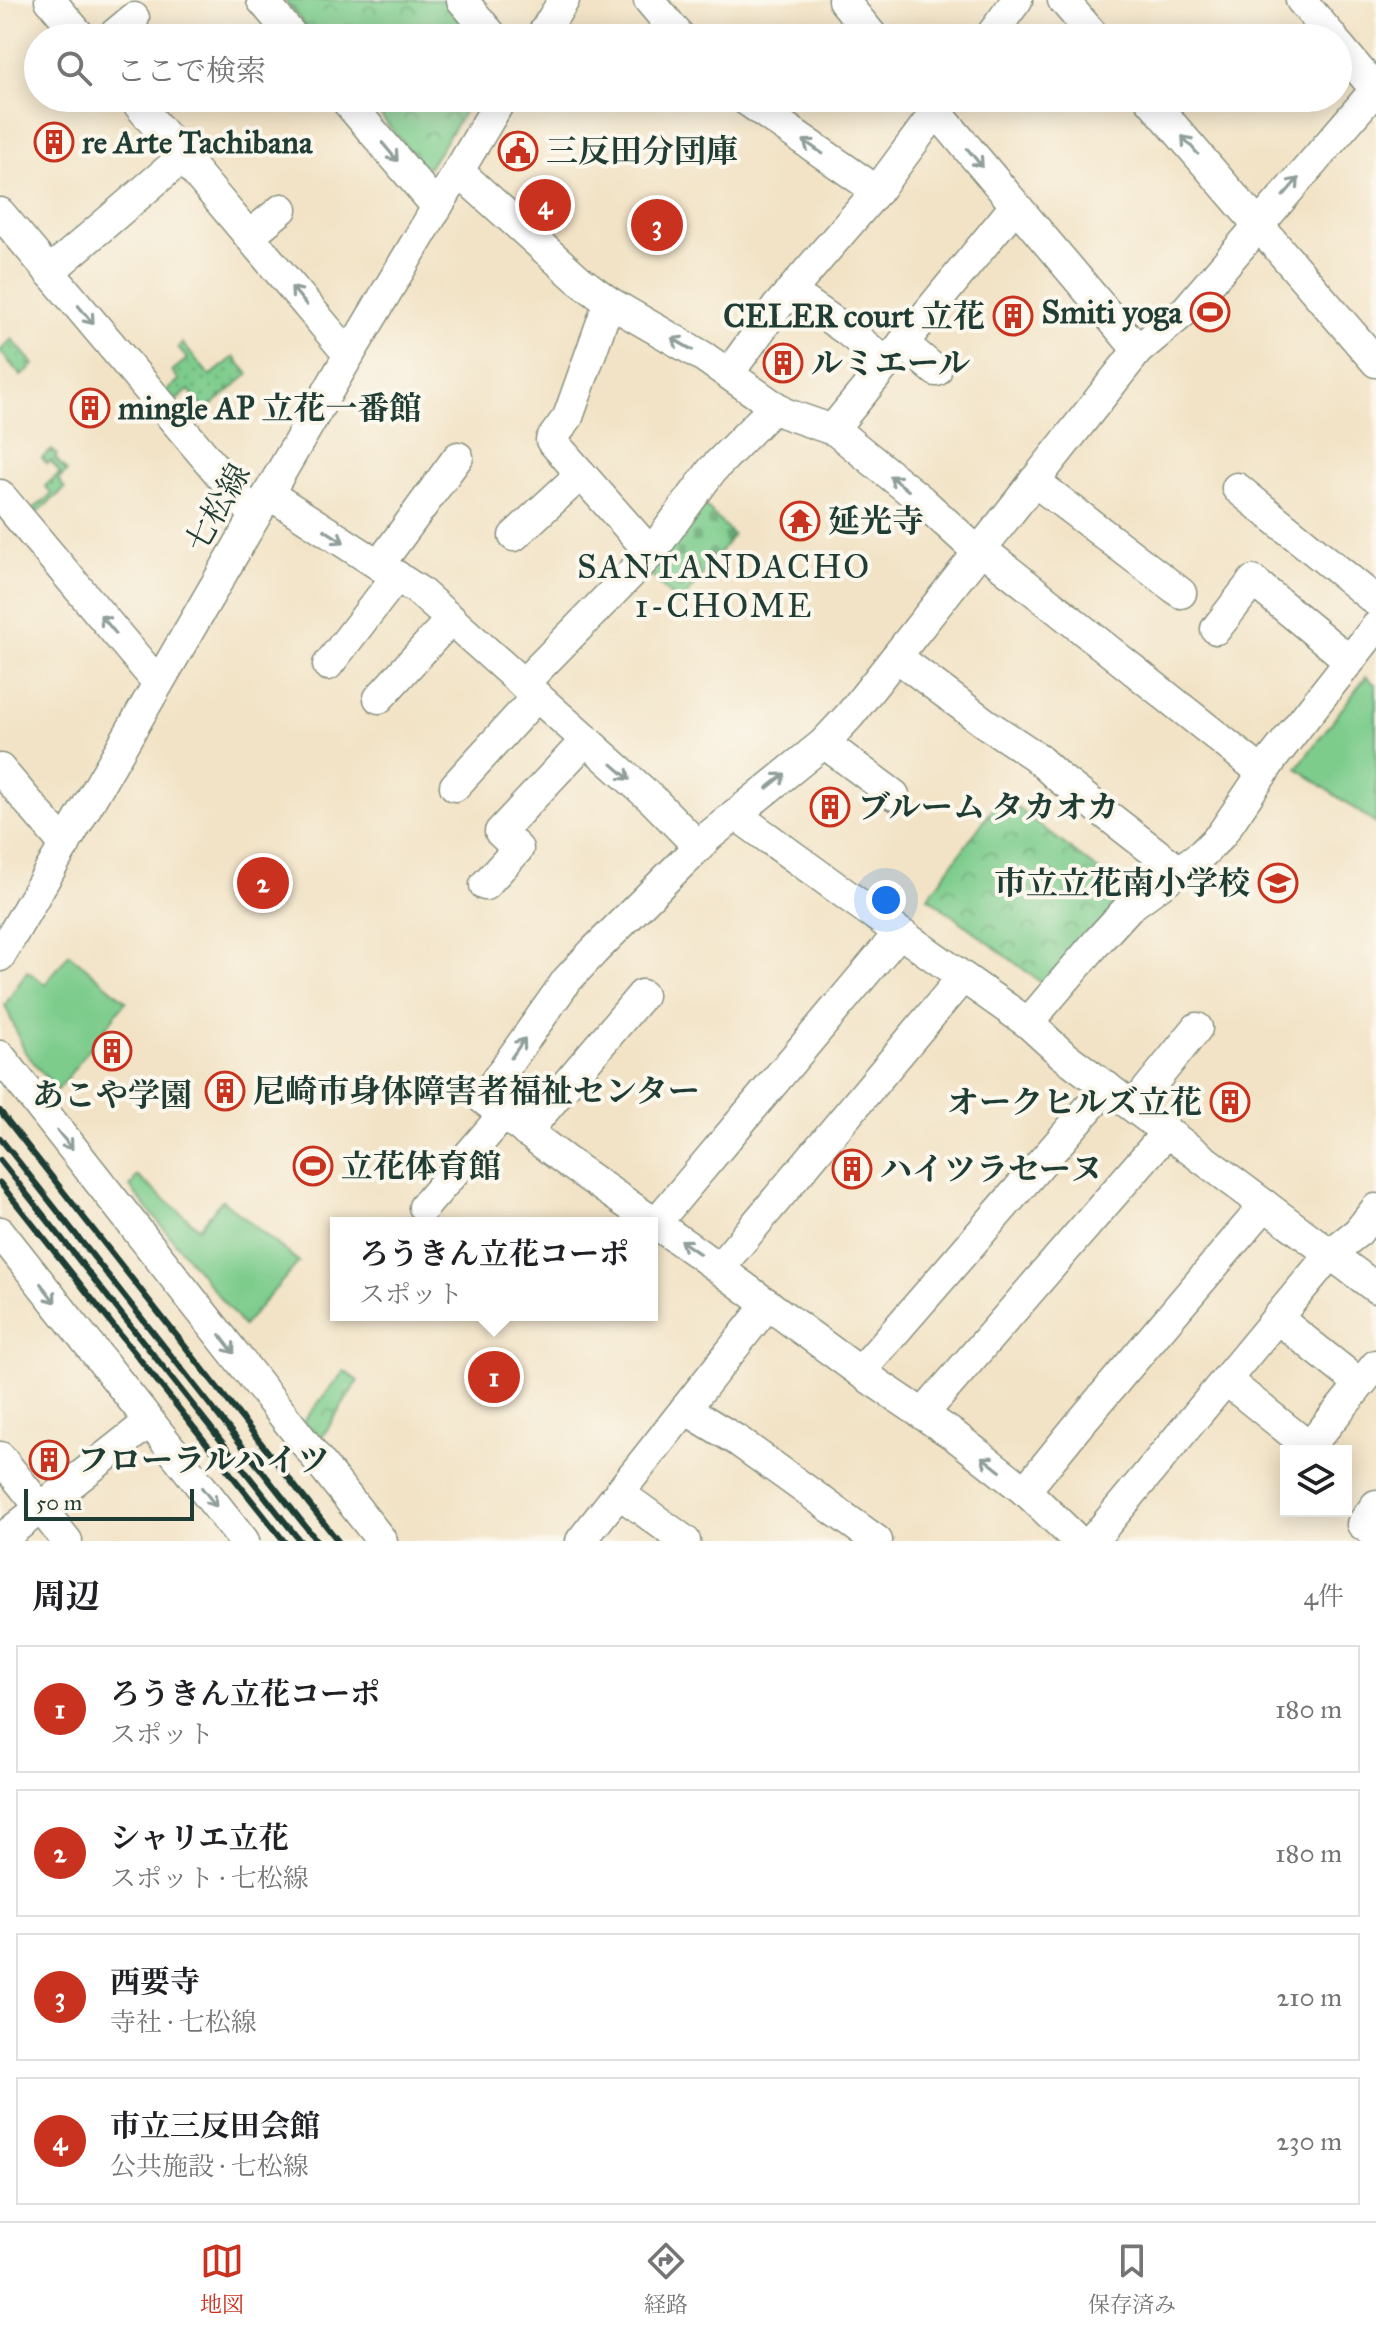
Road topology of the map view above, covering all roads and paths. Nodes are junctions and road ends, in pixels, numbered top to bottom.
1 (50, 0) edge
2 (262, 0) edge
3 (462, 0) edge
4 (564, 0) edge
5 (649, 0) edge
6 (843, 0) edge
7 (1017, 0) edge
8 (1063, 0) edge
9 (1301, 0) edge
10 (134, 18) dead end
11 (70, 24) edge
12 (127, 24) edge
13 (282, 24) edge
14 (482, 24) edge
15 (549, 24) edge
16 (669, 24) edge
17 (863, 24) edge
18 (999, 24) edge
19 (1084, 24) edge
20 (1321, 24) edge
21 (1352, 61) edge
22 (1376, 89) edge
23 (145, 112) edge
24 (356, 112) edge
25 (494, 112) edge
26 (763, 112) edge
27 (928, 112) edge
28 (943, 112) edge
29 (1161, 112) edge
30 (183, 157) junction
31 (458, 171) junction
32 (877, 191) junction
33 (1015, 206) junction
34 (437, 207) junction
35 (282, 209) dead end
36 (0, 213) edge
37 (1259, 225) junction
38 (249, 236) junction
39 (49, 272) junction
40 (791, 292) junction
41 (609, 302) junction
42 (1138, 350) junction
43 (895, 353) junction
44 (349, 355) junction
45 (1376, 362) edge
46 (936, 371) dead end
47 (729, 373) junction
48 (775, 406) junction
49 (833, 429) junction
50 (458, 457) dead end
51 (581, 474) junction
52 (1034, 481) junction
53 (1237, 488) dead end
54 (0, 495) edge
55 (262, 505) junction
56 (514, 536) dead end
57 (651, 553) junction
58 (979, 553) junction
59 (388, 570) junction
60 (1181, 593) dead end
61 (1376, 601) edge
62 (451, 619) junction
63 (1376, 627) edge
64 (1216, 629) dead end
65 (897, 657) junction
66 (1350, 661) junction
67 (328, 665) dead end
68 (158, 683) junction
69 (530, 690) junction
70 (379, 698) dead end
71 (586, 740) junction
72 (824, 743) junction
73 (1263, 773) junction
74 (5, 785) edge
75 (455, 786) dead end
76 (894, 795) dead end
77 (735, 814) junction
78 (65, 845) junction
79 (699, 847) junction
80 (1179, 871) junction
81 (485, 885) dead end
82 (899, 933) junction
83 (0, 956) edge
84 (962, 978) junction
85 (642, 995) dead end
86 (1028, 1023) junction
87 (1197, 1028) dead end
88 (0, 1056) edge
89 (1107, 1087) junction
90 (1134, 1106) junction
91 (515, 1123) junction
92 (1167, 1132) junction
93 (1265, 1205) junction
94 (424, 1207) dead end
95 (1376, 1209) edge
96 (645, 1217) edge
97 (658, 1220) edge
98 (658, 1226) edge
99 (0, 1232) edge
100 (1331, 1253) junction
101 (719, 1268) junction
102 (1376, 1288) edge
103 (768, 1304) junction
104 (1277, 1318) junction
105 (860, 1372) junction
106 (1368, 1374) edge
107 (1226, 1380) junction
108 (685, 1409) junction
109 (924, 1413) junction
110 (149, 1422) junction
111 (0, 1457) edge
112 (1025, 1491) junction
113 (619, 1493) junction
114 (1376, 1505) edge
115 (41, 1507) junction
116 (1376, 1534) edge
117 (1076, 1539) edge
118 (0, 1540) edge
119 (67, 1541) edge
120 (244, 1541) edge
121 (382, 1541) edge
122 (581, 1541) edge
123 (685, 1541) edge
124 (877, 1541) edge

1 - 11 street
2 - 13 street
3 - 14 street
4 - 15 street
5 - 16 street
6 - 17 street
7 - 18 street
8 - 19 street
9 - 20 street
10 - 12 street
21 - 22 street
37 -> 22 street
23 - 30 street
24 -> 34 street
25 - 31 street, 七松線
32 -> 26 street
27 - 32 street
28 -> 33 street
37 -> 29 street
30 - 38 street
30 - 39 street
31 - 34 street, 七松線
31 - 41 street
32 - 40 street
33 - 42 street
33 - 43 street
34 - 44 street, 七松線
35 - 38 street
36 - 39 street
37 - 42 street
37 - 45 street
44 -> 38 street
39 -> 55 street
40 - 43 street
40 - 47 street
47 -> 41 street
41 - 51 street
42 - 52 street
43 - 46 street
43 - 49 street
44 - 55 street, 七松線
47 - 48 street
48 - 49 street
48 - 57 street
58 -> 49 street
50 - 59 street
51 - 56 street
51 - 57 street
52 - 58 street
52 - 60 street
53 - 61 street
68 -> 54 street
55 -> 59 street
55 - 68 street, 七松線
57 - 69 street
58 - 65 street
58 - 73 street
59 - 62 street
59 - 67 street
62 - 69 street
62 - 70 street
63 - 66 street
64 - 66 street
65 - 72 street
65 - 80 street
66 - 73 street
68 - 78 street, 七松線
69 - 71 street
69 - 75 street
71 -> 79 street
71 - 81 street
72 - 76 street
77 -> 72 street
73 - 80 street
74 - 78 street
77 - 79 street
77 - 82 street
78 - 83 street, 七松線
91 -> 79 street
80 - 86 street
82 - 84 street
82 - 97 street
84 - 86 street
84 - 101 street
85 - 91 street
86 - 89 street
87 - 90 street
88 -> 121 street
89 - 90 street
89 - 105 street
90 - 92 street
91 - 94 street
91 - 96 street
92 - 93 street
92 - 109 street
93 - 100 street
93 - 112 street
95 - 100 street
101 -> 98 street
99 -> 110 street
100 - 102 street
100 - 104 street
101 - 103 street
103 - 105 street
103 - 108 street
104 - 106 street
104 - 107 street
105 - 109 street
106 - 107 street
107 - 117 street
108 - 113 street
108 - 124 street
112 -> 109 street
110 - 115 street
110 -> 120 street
111 - 115 street
112 - 117 street
113 - 122 street
113 - 123 street
114 - 116 street
115 - 118 street
115 - 119 street

